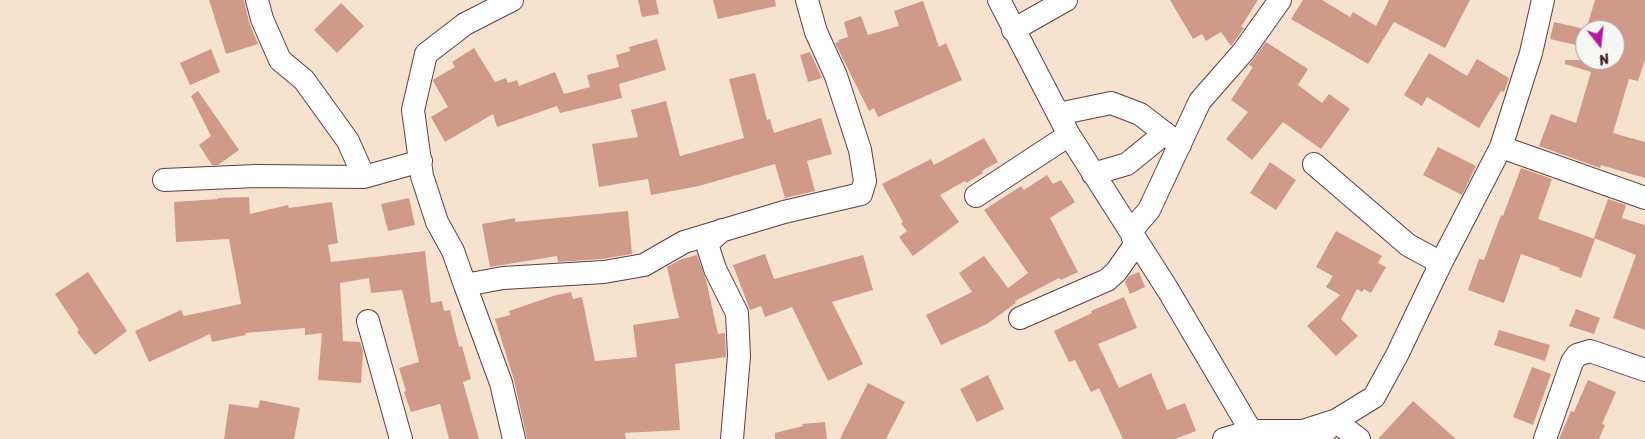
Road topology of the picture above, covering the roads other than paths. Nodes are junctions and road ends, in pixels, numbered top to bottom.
1 (257, 0) edge
2 (512, 0) edge
3 (807, 0) edge
4 (999, 0) edge
5 (1066, 0) edge
6 (1280, 0) edge
7 (1543, 0) edge
8 (1013, 30) junction
9 (1058, 114) junction
10 (1069, 135) junction
11 (1173, 139) junction
12 (1501, 147) junction
13 (420, 161) junction
14 (1314, 164) dead end
15 (1093, 174) junction
16 (364, 177) junction
17 (164, 180) dead end
18 (976, 196) dead end
19 (1645, 198) edge
20 (722, 230) junction
21 (1131, 231) junction
22 (1441, 263) junction
23 (465, 285) junction
24 (1020, 318) dead end
25 (368, 321) dead end
26 (1645, 370) edge
27 (1335, 421) junction
28 (1251, 431) junction
29 (401, 439) edge
30 (514, 439) edge
31 (732, 439) edge
32 (1224, 439) edge
33 (1318, 439) edge
34 (1359, 439) edge
35 (1544, 439) edge

1 - 16 street
2 - 13 street
3 - 20 street
4 - 8 street
5 - 8 street
6 - 11 street
7 - 12 street
8 - 9 street
9 - 10 street
9 - 11 street
10 - 15 street
10 - 18 street
11 - 15 street
11 - 21 street
12 - 19 street
12 - 22 street
13 - 16 street
13 - 23 street
14 - 22 street
15 - 21 street
16 - 17 street
20 - 23 street
20 - 31 street
21 - 24 street
21 - 28 street
22 - 27 street
23 - 30 street
25 - 29 street
26 - 35 street
27 - 28 street
27 - 33 street
27 - 34 street
28 - 32 street

